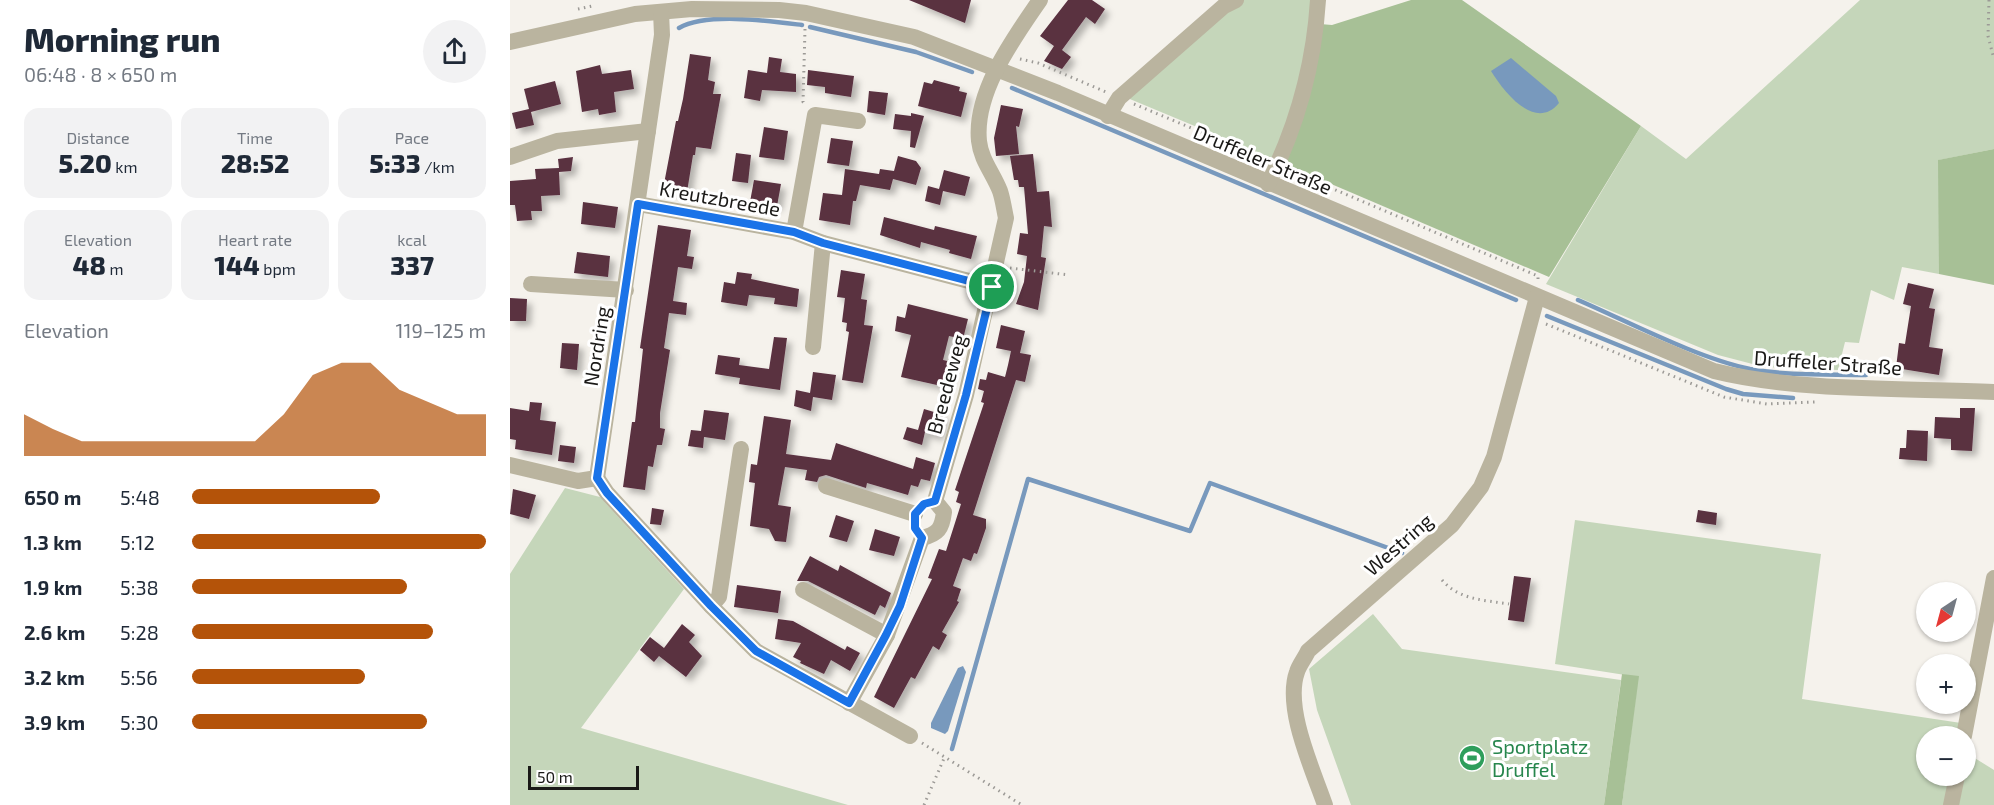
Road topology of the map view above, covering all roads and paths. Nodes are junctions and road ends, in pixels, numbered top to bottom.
1 (1040, 0) edge
2 (1236, 0) edge
3 (1318, 0) edge
4 (1989, 0) edge
5 (780, 5) edge
6 (634, 7) edge
7 (661, 12) junction
8 (806, 13) junction
9 (510, 42) edge
10 (1994, 60) edge
11 (997, 70) junction
12 (815, 115) junction
13 (1108, 116) junction
14 (858, 121) dead end
15 (648, 131) junction
16 (510, 157) edge
17 (1268, 184) junction
18 (638, 204) junction
19 (794, 232) junction
20 (823, 243) junction
21 (996, 266) junction
22 (1069, 275) dead end
23 (531, 284) dead end
24 (992, 287) junction
25 (626, 290) junction
26 (1537, 297) junction
27 (813, 347) dead end
28 (1994, 392) edge
29 (741, 448) dead end
30 (510, 465) edge
31 (597, 478) junction
32 (826, 486) dead end
33 (935, 501) junction
34 (915, 514) junction
35 (922, 538) junction
36 (1994, 578) edge
37 (1442, 580) dead end
38 (803, 590) dead end
39 (1509, 604) dead end
40 (711, 606) junction
41 (886, 635) junction
42 (849, 703) junction
43 (1966, 726) edge
44 (910, 736) joint
45 (945, 756) junction
46 (1955, 786) edge
47 (924, 805) edge
48 (1022, 805) edge
49 (1325, 805) edge
50 (1952, 805) edge

1 - 11 street, Breedeweg
2 - 13 street
3 - 17 street
4 - 10 path
5 - 7 street, Druffeler Straße
5 - 8 street, Druffeler Straße
6 - 7 street, Druffeler Straße
6 - 9 street, Druffeler Straße
7 - 15 street, Nordring
8 - 11 street, Druffeler Straße
8 - 12 path
11 - 13 street, Druffeler Straße
11 - 21 street, Breedeweg
12 - 14 street
12 - 19 street, Kreutzbreede
13 - 17 street, Druffeler Straße
15 - 16 street
15 - 18 street, Nordring
17 - 26 street, Druffeler Straße
18 - 19 street, Kreutzbreede
18 - 25 street, Nordring
19 - 20 street, Kreutzbreede
20 - 24 street, Kreutzbreede
20 - 27 street
21 - 22 path
21 - 24 street, Breedeweg
23 - 25 street
24 - 33 street, Breedeweg
25 - 31 street, Nordring
26 - 28 street, Druffeler Straße
26 - 49 street, Westring
29 - 40 street
30 - 31 street
31 - 40 street
32 - 34 street
33 - 34 street
33 - 35 street
34 - 35 street
35 - 41 street
36 - 43 street
37 - 39 path
38 - 41 street
40 - 42 street
41 - 42 street
42 - 44 street
44 - 45 path
45 - 47 path
45 - 48 path
46 - 50 street

